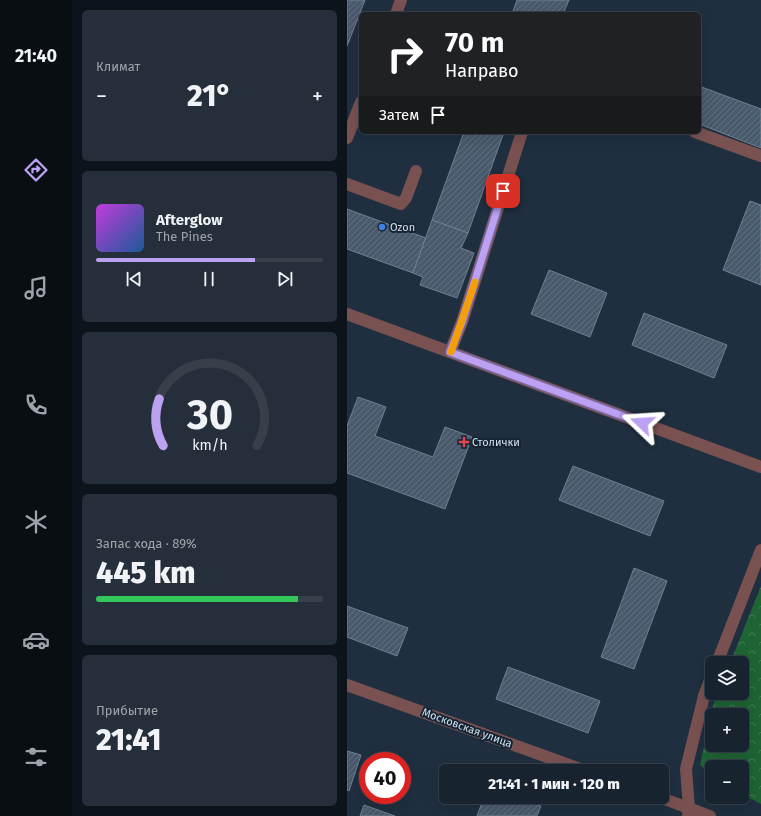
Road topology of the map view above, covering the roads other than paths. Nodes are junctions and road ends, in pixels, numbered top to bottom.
1 (401, 0) edge
2 (397, 12) edge
3 (359, 107) edge
4 (521, 134) edge
5 (700, 134) edge
6 (347, 138) edge
7 (761, 156) edge
8 (417, 171) dead end
9 (347, 184) edge
10 (347, 314) edge
11 (450, 352) junction
12 (761, 467) edge
13 (761, 550) edge
14 (720, 656) edge
15 (347, 685) edge
16 (705, 693) edge
17 (567, 764) edge
18 (669, 802) edge
19 (689, 812) edge
20 (710, 816) edge

1 - 2 street
3 - 6 street
4 - 11 street
5 - 7 street
8 - 9 street
10 - 11 street
11 - 12 street
13 - 14 street
15 - 17 street, Московская улица
16 - 19 street
18 - 19 street
19 - 20 street

